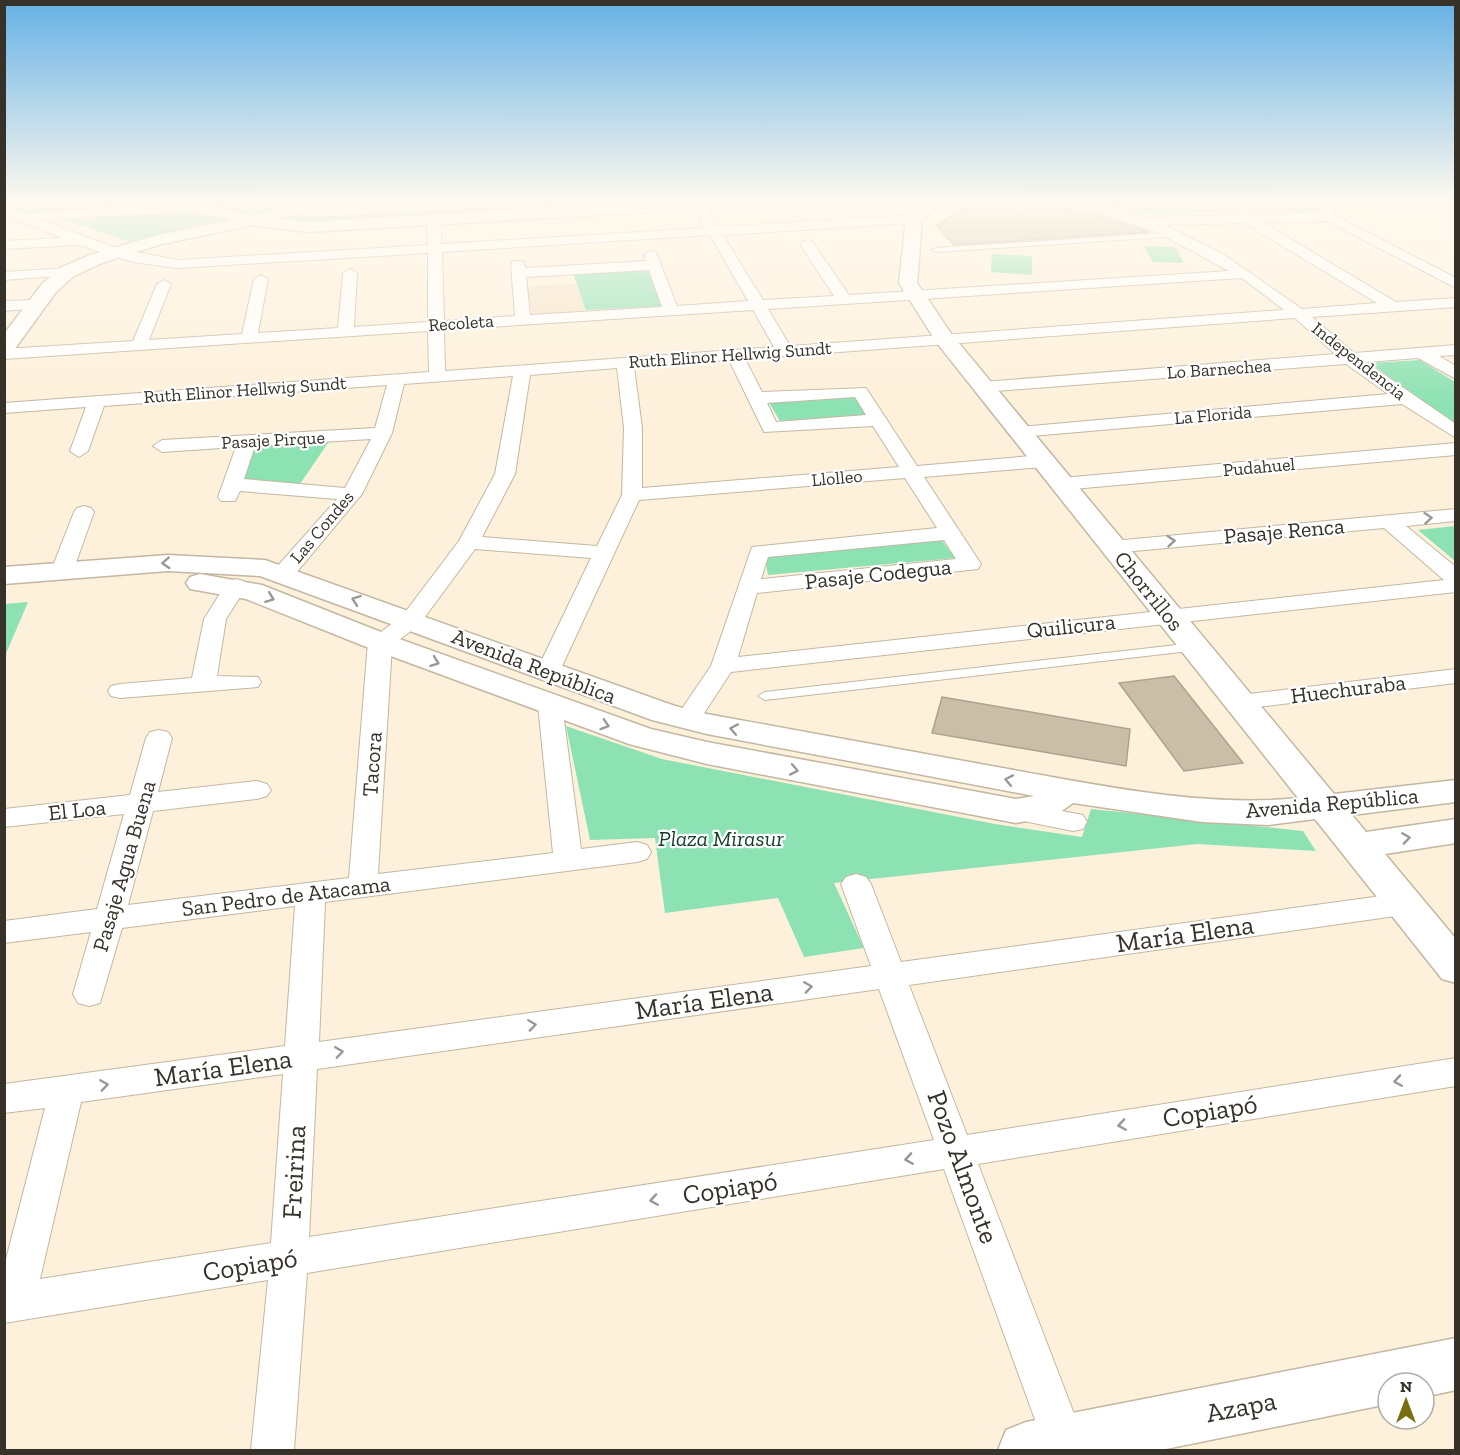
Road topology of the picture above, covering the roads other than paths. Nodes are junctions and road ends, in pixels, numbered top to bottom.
1 (75, 269) edge
2 (434, 269) edge
3 (520, 269) edge
4 (656, 269) edge
5 (737, 269) edge
6 (824, 269) edge
7 (909, 269) edge
8 (1235, 269) edge
9 (1330, 269) edge
10 (1427, 269) edge
11 (67, 272) junction
12 (350, 273) dead end
13 (1243, 274) junction
14 (4, 276) edge
15 (261, 279) dead end
16 (164, 284) dead end
17 (1455, 284) edge
18 (917, 295) junction
19 (844, 299) junction
20 (1455, 302) edge
21 (35, 304) junction
22 (758, 304) junction
23 (4, 306) edge
24 (1394, 307) junction
25 (671, 310) junction
26 (1298, 314) junction
27 (523, 319) junction
28 (438, 324) junction
29 (346, 330) junction
30 (249, 337) junction
31 (944, 339) junction
32 (139, 345) junction
33 (1455, 350) edge
34 (785, 351) junction
35 (4, 352) edge
36 (1422, 353) junction
37 (735, 355) junction
38 (1351, 358) junction
39 (625, 363) junction
40 (522, 370) junction
41 (1455, 374) edge
42 (438, 376) junction
43 (397, 379) junction
44 (983, 387) junction
45 (756, 398) junction
46 (1407, 398) junction
47 (97, 401) junction
48 (4, 408) edge
49 (877, 420) junction
50 (1020, 432) junction
51 (383, 433) junction
52 (1455, 437) edge
53 (247, 441) junction
54 (162, 446) dead end
55 (79, 451) dead end
56 (1043, 461) junction
57 (911, 472) junction
58 (1062, 484) junction
59 (352, 494) junction
60 (632, 495) junction
61 (84, 512) dead end
62 (1455, 515) edge
63 (1388, 521) junction
64 (950, 533) junction
65 (469, 542) junction
66 (1113, 547) junction
67 (605, 553) junction
68 (62, 571) junction
69 (283, 574) junction
70 (4, 576) edge
71 (1455, 579) edge
72 (1455, 585) edge
73 (236, 586) junction
74 (749, 587) junction
75 (4, 596) edge
76 (1170, 615) junction
77 (411, 620) junction
78 (381, 642) junction
79 (1194, 646) junction
80 (723, 666) junction
81 (1455, 676) edge
82 (249, 682) dead end
83 (203, 684) junction
84 (549, 688) junction
85 (120, 691) dead end
86 (765, 696) dead end
87 (1240, 702) junction
88 (688, 719) junction
89 (159, 738) dead end
90 (872, 755) junction
91 (849, 780) junction
92 (257, 790) dead end
93 (1455, 791) edge
94 (142, 802) junction
95 (1070, 807) junction
96 (1325, 807) junction
97 (4, 818) edge
98 (1455, 831) edge
99 (1356, 846) junction
100 (637, 852) dead end
101 (568, 861) junction
102 (856, 884) dead end
103 (363, 887) junction
104 (311, 893) junction
105 (1403, 904) junction
106 (110, 919) junction
107 (4, 932) edge
108 (1455, 968) edge
109 (892, 975) junction
110 (88, 994) dead end
111 (301, 1057) junction
112 (1455, 1072) edge
113 (67, 1090) junction
114 (4, 1099) edge
115 (958, 1151) junction
116 (289, 1258) junction
117 (10, 1303) edge
118 (1455, 1364) edge
119 (1053, 1448) edge
120 (273, 1450) edge

1 - 11 street
2 - 28 street
3 - 27 street
4 - 25 street
5 - 22 street
6 - 19 street
7 - 18 street, Chorrillos
8 - 13 street, Independencia
9 - 24 street
10 - 17 street
11 - 14 street
11 - 21 street
12 - 29 street
13 - 18 street, Recoleta
13 - 26 street, Independencia
15 - 30 street
16 - 32 street
18 - 19 street, Recoleta
18 - 31 street, Chorrillos
19 - 22 street, Recoleta
20 - 24 street, Ruth Elinor Hellwig Sundt
21 - 23 street
21 - 35 street
22 - 25 street, Recoleta
22 - 34 street
24 - 26 street, Ruth Elinor Hellwig Sundt
25 - 27 street, Recoleta
26 - 31 street, Ruth Elinor Hellwig Sundt
26 - 38 street, Independencia
27 - 28 street, Recoleta
28 - 29 street, Recoleta
28 - 42 street
29 - 30 street, Recoleta
30 - 32 street, Recoleta
31 - 34 street, Ruth Elinor Hellwig Sundt
31 - 44 street, Chorrillos
32 - 35 street, Recoleta
33 - 36 street, Lo Barnechea
34 - 37 street, Ruth Elinor Hellwig Sundt
36 - 38 street, Lo Barnechea
36 - 41 street
37 - 39 street, Ruth Elinor Hellwig Sundt
37 - 45 street
38 - 44 street, Lo Barnechea
38 - 46 street, Independencia
39 - 40 street, Ruth Elinor Hellwig Sundt
39 - 60 street
40 - 42 street, Ruth Elinor Hellwig Sundt
40 - 65 street
42 - 43 street, Ruth Elinor Hellwig Sundt
43 - 47 street, Ruth Elinor Hellwig Sundt
43 - 51 street, Las Condes
44 - 50 street, Chorrillos
45 - 49 street, Pasaje Codegua
45 - 49 street
46 - 50 street, La Florida
46 - 52 street, Independencia
47 - 48 street, Ruth Elinor Hellwig Sundt
47 - 55 street
49 - 57 street, Pasaje Codegua
50 - 56 street, Chorrillos
51 - 53 street, Pasaje Pirque
51 - 59 street, Las Condes
52 - 58 street, Pudahuel
53 - 54 street, Pasaje Pirque
53 - 59 street
56 - 57 street, Llolleo
56 - 58 street, Chorrillos
57 - 60 street, Llolleo
57 - 64 street, Pasaje Codegua
58 - 66 street, Chorrillos
59 - 69 street, Las Condes
60 - 67 street
61 - 68 street
63 -> 62 street, Pasaje Renca
66 -> 63 street, Pasaje Renca
63 - 71 street
64 - 74 street, Pasaje Codegua
64 - 74 street, Pasaje Codegua
65 - 67 street
65 - 77 street
66 - 76 street, Chorrillos
67 - 84 street
69 -> 68 street, Avenida República
68 - 70 street, Avenida República
77 -> 69 street, Avenida República
72 - 76 street, Quilicura
73 - 75 street, Avenida República
73 -> 78 street, Avenida República
73 - 83 street
74 - 80 street, Pasaje Codegua
76 - 79 street, Chorrillos
76 - 80 street, Quilicura
77 - 78 street
77 - 84 street, Avenida República
78 -> 84 street, Avenida República
78 - 103 street, Tacora
79 - 86 lane
79 - 87 street, Chorrillos
80 - 88 street, Pasaje Codegua
81 - 87 street, Huechuraba
82 - 83 street
83 - 85 street
84 - 88 street, Avenida República
84 -> 91 street, Avenida República
84 - 101 street
87 - 96 street, Chorrillos
90 -> 88 street, Avenida República
89 - 94 street, Pasaje Agua Buena
90 - 91 street
95 -> 90 street, Avenida República
91 - 95 street, Avenida República
92 - 94 street, El Loa
93 - 96 street, Avenida República
94 - 97 street, El Loa
94 - 106 street, Pasaje Agua Buena
95 - 96 street, Avenida República
96 - 99 street, Chorrillos
99 -> 98 street, Avenida República
99 - 105 street, Chorrillos
100 - 101 street, San Pedro de Atacama
101 - 103 street, San Pedro de Atacama
102 - 109 street, Pozo Almonte
103 - 104 street, San Pedro de Atacama
104 - 106 street, San Pedro de Atacama
104 - 111 street, Freirina
105 - 108 street, Chorrillos
105 - 109 street, María Elena
106 - 107 street, San Pedro de Atacama
106 - 110 street, Pasaje Agua Buena
111 -> 109 street, María Elena
109 - 115 street, Pozo Almonte
113 -> 111 street, María Elena
111 - 116 street, Freirina
112 -> 115 street, Copiapó
113 - 114 street, María Elena
113 - 117 street
115 -> 116 street, Copiapó
115 - 119 street, Pozo Almonte
116 - 117 street, Copiapó
116 - 120 street, Freirina
118 - 119 street, Azapa

